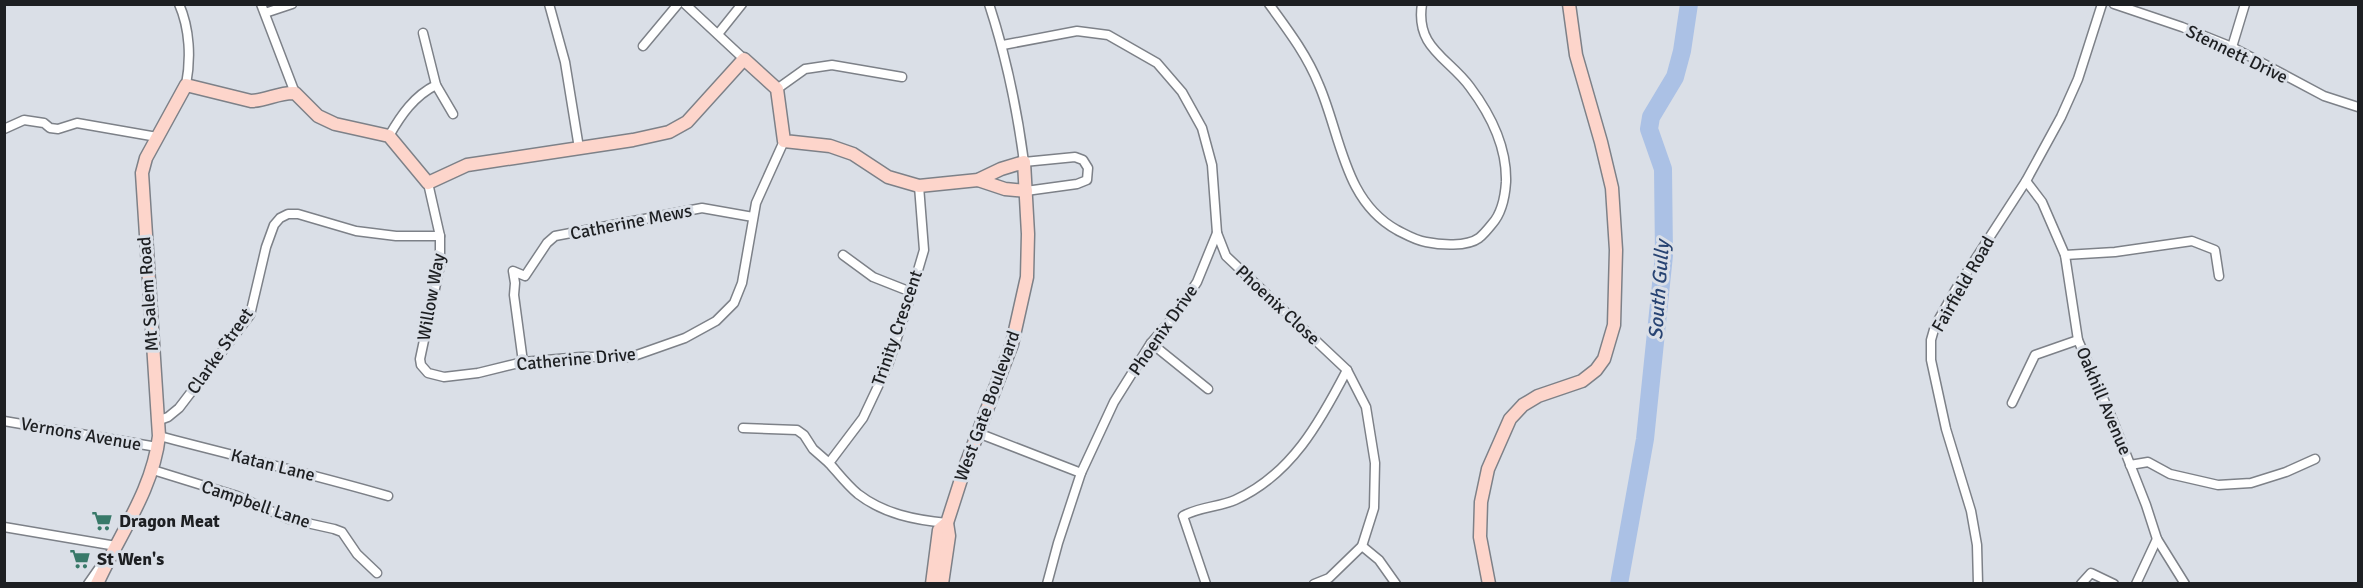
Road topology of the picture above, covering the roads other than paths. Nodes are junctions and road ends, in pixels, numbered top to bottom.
1 (179, 4) edge
2 (292, 4) edge
3 (549, 4) edge
4 (678, 4) edge
5 (685, 4) edge
6 (742, 4) edge
7 (989, 4) edge
8 (1269, 4) edge
9 (1422, 4) edge
10 (1569, 4) edge
11 (2102, 4) edge
12 (2114, 4) edge
13 (2245, 4) edge
14 (263, 9) edge
15 (423, 33) dead end
16 (718, 34) junction
17 (1003, 45) junction
18 (643, 46) dead end
19 (2232, 47) junction
20 (744, 59) junction
21 (902, 77) dead end
22 (436, 85) junction
23 (186, 86) junction
24 (777, 89) junction
25 (295, 93) junction
26 (2358, 107) edge
27 (453, 114) dead end
28 (4, 129) edge
29 (389, 136) junction
30 (157, 137) junction
31 (784, 141) junction
32 (579, 148) junction
33 (1024, 162) junction
34 (978, 180) junction
35 (2026, 181) junction
36 (428, 183) junction
37 (919, 186) junction
38 (1026, 190) junction
39 (753, 217) junction
40 (1217, 233) junction
41 (440, 236) junction
42 (843, 255) dead end
43 (2065, 255) junction
44 (2220, 276) dead end
45 (911, 292) junction
46 (2078, 340) junction
47 (1151, 343) junction
48 (523, 362) junction
49 (421, 365) joint
50 (1347, 370) junction
51 (1208, 389) dead end
52 (2012, 403) dead end
53 (4, 421) edge
54 (157, 421) junction
55 (743, 428) dead end
56 (978, 433) junction
57 (158, 442) junction
58 (2315, 459) dead end
59 (829, 463) junction
60 (2130, 465) junction
61 (153, 470) junction
62 (1081, 473) junction
63 (388, 496) dead end
64 (947, 523) junction
65 (4, 527) edge
66 (2157, 539) junction
67 (116, 546) junction
68 (1362, 546) junction
69 (377, 573) dead end
70 (88, 584) edge
71 (97, 584) edge
72 (932, 584) edge
73 (942, 584) edge
74 (1047, 584) edge
75 (1206, 584) edge
76 (1314, 584) edge
77 (1396, 584) edge
78 (1489, 584) edge
79 (1978, 584) edge
80 (2081, 584) edge
81 (2114, 584) edge
82 (2136, 584) edge
83 (2185, 584) edge

1 - 23 street, Mt Salem Road
2 - 14 street
3 - 32 street
4 - 18 street
5 - 16 street
6 - 16 street
7 - 17 street, West Gate Boulevard
8 - 9 street
10 - 78 street
11 - 35 street, Fairfield Road
12 - 19 street, Stennett Drive
13 - 19 street
14 - 25 street
15 - 22 street
16 - 20 street
17 - 33 street, West Gate Boulevard
17 - 40 street, Phoenix Drive
19 - 26 street, Stennett Drive
20 - 24 street
20 - 32 street
21 - 24 street
22 - 27 street
22 - 29 street
23 - 25 street
23 - 30 street, Mt Salem Road
24 - 31 street
25 - 29 street
28 - 30 street
29 - 36 street, Willow Way
30 - 54 street, Mt Salem Road
31 - 37 street
31 - 39 street, Catherine Drive
32 - 36 street
33 - 34 street
33 - 38 street, West Gate Boulevard
33 - 38 street
34 - 37 street
34 - 38 street
35 - 43 street, Oakhill Avenue
35 - 79 street, Fairfield Road
36 - 41 street, Willow Way
37 - 45 street, Trinity Crescent
38 - 56 street, West Gate Boulevard
39 - 48 street, Catherine Drive
39 - 48 street, Catherine Mews
40 - 47 street, Phoenix Drive
40 - 50 street, Phoenix Close
41 - 49 street, Willow Way
41 - 54 street, Clarke Street
42 - 45 street
43 - 44 street
43 - 46 street, Oakhill Avenue
45 - 59 street, Trinity Crescent
46 - 52 street
46 - 60 street, Oakhill Avenue
47 - 51 street
47 - 62 street, Phoenix Drive
48 - 49 street, Catherine Drive
50 - 68 street, Phoenix Close
50 - 75 street
53 - 57 street, Vernons Avenue
54 - 57 street, Mt Salem Road
55 - 59 street
56 - 62 street
56 - 64 street, West Gate Boulevard
57 - 61 street, Mt Salem Road
57 - 63 street, Katan Lane
58 - 60 street
59 - 64 street
60 - 66 street, Oakhill Avenue
61 - 67 street, Mt Salem Road
61 - 69 street, Campbell Lane
62 - 74 street, Phoenix Drive
64 - 72 street, West Gate Boulevard
64 - 73 street, West Gate Boulevard
65 - 67 street
66 - 82 street
66 - 83 street, Oakhill Avenue
67 - 70 street
67 - 71 street, Mt Salem Road
68 - 76 street, Phoenix Close
68 - 77 street
80 - 81 street

